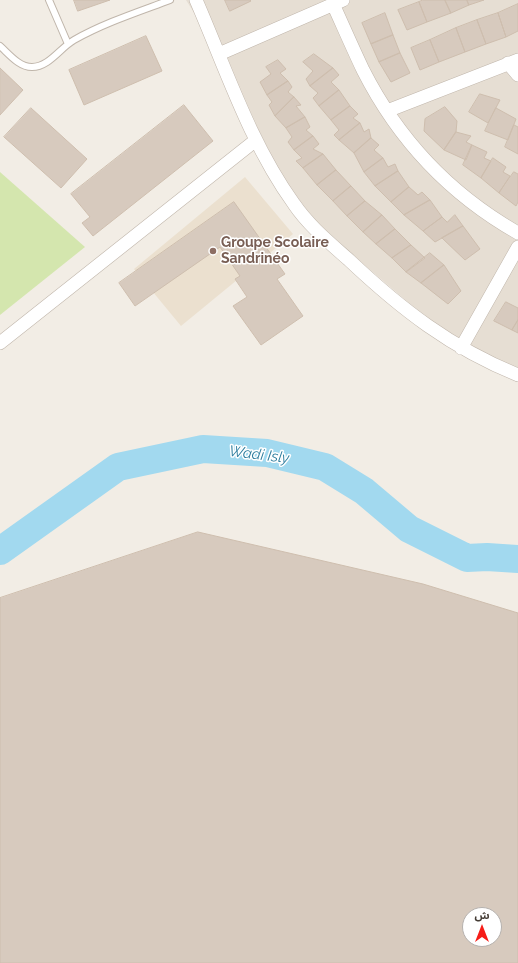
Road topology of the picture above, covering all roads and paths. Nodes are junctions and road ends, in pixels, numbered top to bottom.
1 (49, 0) edge
2 (170, 0) edge
3 (196, 0) edge
4 (338, 2) edge
5 (68, 44) junction
6 (0, 46) edge
7 (219, 54) junction
8 (513, 62) edge
9 (518, 75) edge
10 (387, 111) junction
11 (256, 140) junction
12 (518, 233) edge
13 (518, 247) edge
14 (0, 343) edge
15 (460, 348) junction
16 (518, 375) edge

1 - 5 lane
2 - 5 lane
3 - 7 street
4 - 7 street
4 - 10 street
5 - 6 lane
7 - 11 street
8 - 9 street
8 - 10 street
10 - 12 street
11 - 14 street
11 - 15 street
13 - 15 street
15 - 16 street

